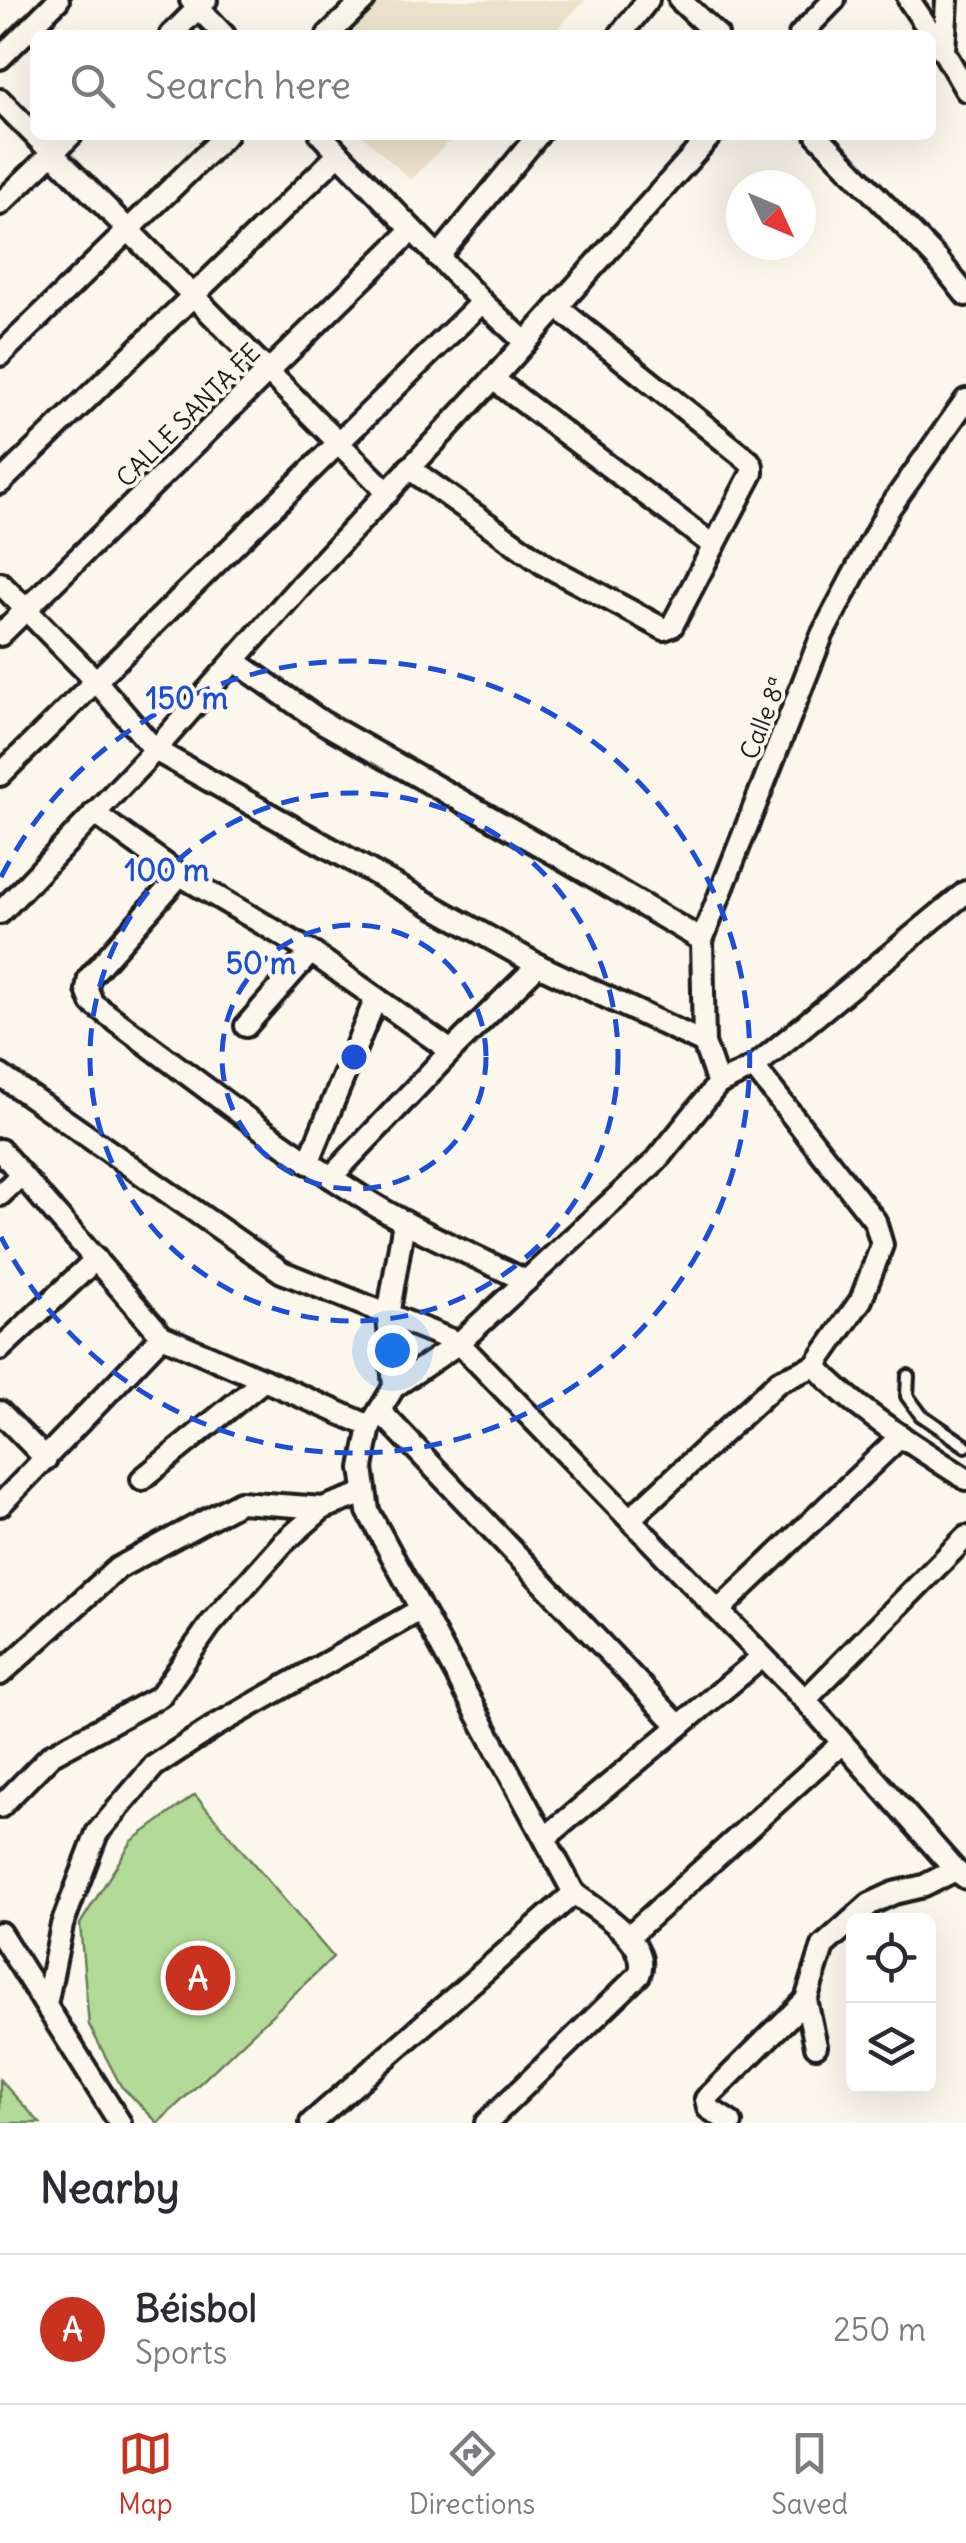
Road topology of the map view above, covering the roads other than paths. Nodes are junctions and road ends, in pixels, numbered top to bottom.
1 (58, 0) edge
2 (364, 0) edge
3 (648, 0) edge
4 (680, 0) edge
5 (834, 0) edge
6 (909, 0) edge
7 (947, 0) edge
8 (198, 3) edge
9 (175, 30) edge
10 (220, 30) edge
11 (333, 30) edge
12 (624, 30) edge
13 (713, 30) edge
14 (805, 30) edge
15 (932, 30) edge
16 (936, 36) edge
17 (0, 58) edge
18 (955, 61) edge
19 (966, 90) edge
20 (0, 100) edge
21 (30, 131) edge
22 (39, 140) edge
23 (66, 140) edge
24 (221, 140) edge
25 (325, 140) edge
26 (534, 140) edge
27 (707, 140) edge
28 (823, 140) edge
29 (52, 153) junction
30 (339, 154) junction
31 (0, 204) edge
32 (128, 230) junction
33 (412, 230) junction
34 (438, 258) junction
35 (193, 295) junction
36 (966, 295) edge
37 (482, 302) junction
38 (556, 307) junction
39 (525, 342) junction
40 (0, 355) edge
41 (268, 371) junction
42 (493, 379) junction
43 (966, 400) edge
44 (338, 443) junction
45 (410, 468) junction
46 (0, 483) edge
47 (388, 493) junction
48 (714, 546) junction
49 (0, 583) edge
50 (26, 610) junction
51 (0, 635) edge
52 (235, 661) junction
53 (96, 681) junction
54 (156, 750) junction
55 (0, 776) edge
56 (94, 813) junction
57 (180, 875) junction
58 (966, 892) edge
59 (0, 913) edge
60 (702, 940) junction
61 (311, 952) junction
62 (538, 965) junction
63 (376, 998) junction
64 (246, 1026) dead end
65 (704, 1043) junction
66 (451, 1051) junction
67 (754, 1067) junction
68 (0, 1075) edge
69 (718, 1084) junction
70 (0, 1150) edge
71 (308, 1163) junction
72 (21, 1175) junction
73 (330, 1177) junction
74 (0, 1196) edge
75 (404, 1222) junction
76 (96, 1259) junction
77 (526, 1281) junction
78 (388, 1316) junction
79 (162, 1336) junction
80 (459, 1342) junction
81 (0, 1348) edge
82 (815, 1366) junction
83 (908, 1376) dead end
84 (264, 1380) junction
85 (394, 1387) junction
86 (0, 1412) edge
87 (375, 1418) junction
88 (901, 1436) junction
89 (966, 1446) edge
90 (46, 1459) junction
91 (142, 1479) dead end
92 (966, 1479) edge
93 (365, 1492) junction
94 (0, 1505) edge
95 (323, 1508) junction
96 (631, 1518) junction
97 (966, 1537) edge
98 (420, 1610) junction
99 (719, 1610) junction
100 (762, 1657) junction
101 (0, 1674) edge
102 (805, 1700) junction
103 (679, 1726) junction
104 (842, 1744) junction
105 (0, 1808) edge
106 (545, 1838) junction
107 (960, 1874) edge
108 (574, 1893) junction
109 (0, 1933) edge
110 (629, 1936) junction
111 (806, 2000) junction
112 (46, 2005) junction
113 (816, 2046) dead end
114 (120, 2123) edge
115 (311, 2123) edge
116 (486, 2123) edge
117 (731, 2123) edge

1 - 17 street
2 - 11 street
3 - 12 street
4 - 13 street
5 - 14 street
6 - 15 street
7 - 18 street
8 - 9 street
8 - 10 street
16 - 18 street
18 - 19 street
20 - 21 street
22 - 29 street
23 - 29 street
24 - 32 street
25 - 30 street
26 - 34 street
27 - 38 street
28 - 36 street
29 - 31 street
29 - 32 street
30 - 33 street
30 - 35 street
32 - 35 street
32 - 40 street
33 - 34 street
33 - 41 street, CALLE SANTA FE
34 - 37 street
35 - 41 street
35 - 46 street
37 - 39 street
37 - 44 street
38 - 39 street
38 - 48 street
39 - 42 street
41 - 44 street
41 - 50 street, CALLE SANTA FE
42 - 45 street
42 - 48 street
43 - 60 street, Calle 8ª
44 - 47 street
44 - 53 street
45 - 47 street
45 - 48 street
47 - 52 street
49 - 50 street
50 - 51 street, CALLE SANTA FE
50 - 53 street
52 - 54 street
52 - 60 street
53 - 54 street
53 - 55 street
54 - 56 street
54 - 62 street
56 - 57 street
56 - 59 street
57 - 61 street
57 - 71 street
58 - 67 street
60 - 65 street, Calle 8ª
61 - 63 street
61 - 64 street
62 - 65 street
62 - 66 street
63 - 66 street
63 - 71 street
65 - 69 street, Calle 8ª
66 - 73 street
67 - 69 street
67 - 82 street
68 - 78 street
69 - 77 street
70 - 72 street
71 - 73 street
72 - 74 street
72 - 76 street
73 - 75 street
75 - 77 street
75 - 78 street
76 - 79 street
76 - 81 street
77 - 80 street
78 - 80 street
78 - 85 street
79 - 84 street
79 - 90 street
80 - 85 street
80 - 96 street
82 - 88 street
82 - 96 street
83 - 89 lane
84 - 87 street
84 - 91 street
85 - 87 street
86 - 90 street
87 - 93 street
87 - 103 street
88 - 92 street
88 - 99 street
90 - 94 street
93 - 95 street
93 - 98 street
95 - 101 street
95 - 105 street
96 - 99 street
97 - 102 street
98 - 106 street
98 - 112 street
99 - 100 street
100 - 102 street
100 - 103 street
102 - 104 street
103 - 106 street
104 - 107 street
104 - 110 street
106 - 108 street
107 - 111 street
108 - 110 street
108 - 115 street
109 - 112 street
110 - 116 street
111 - 113 street
111 - 117 street
112 - 114 street

